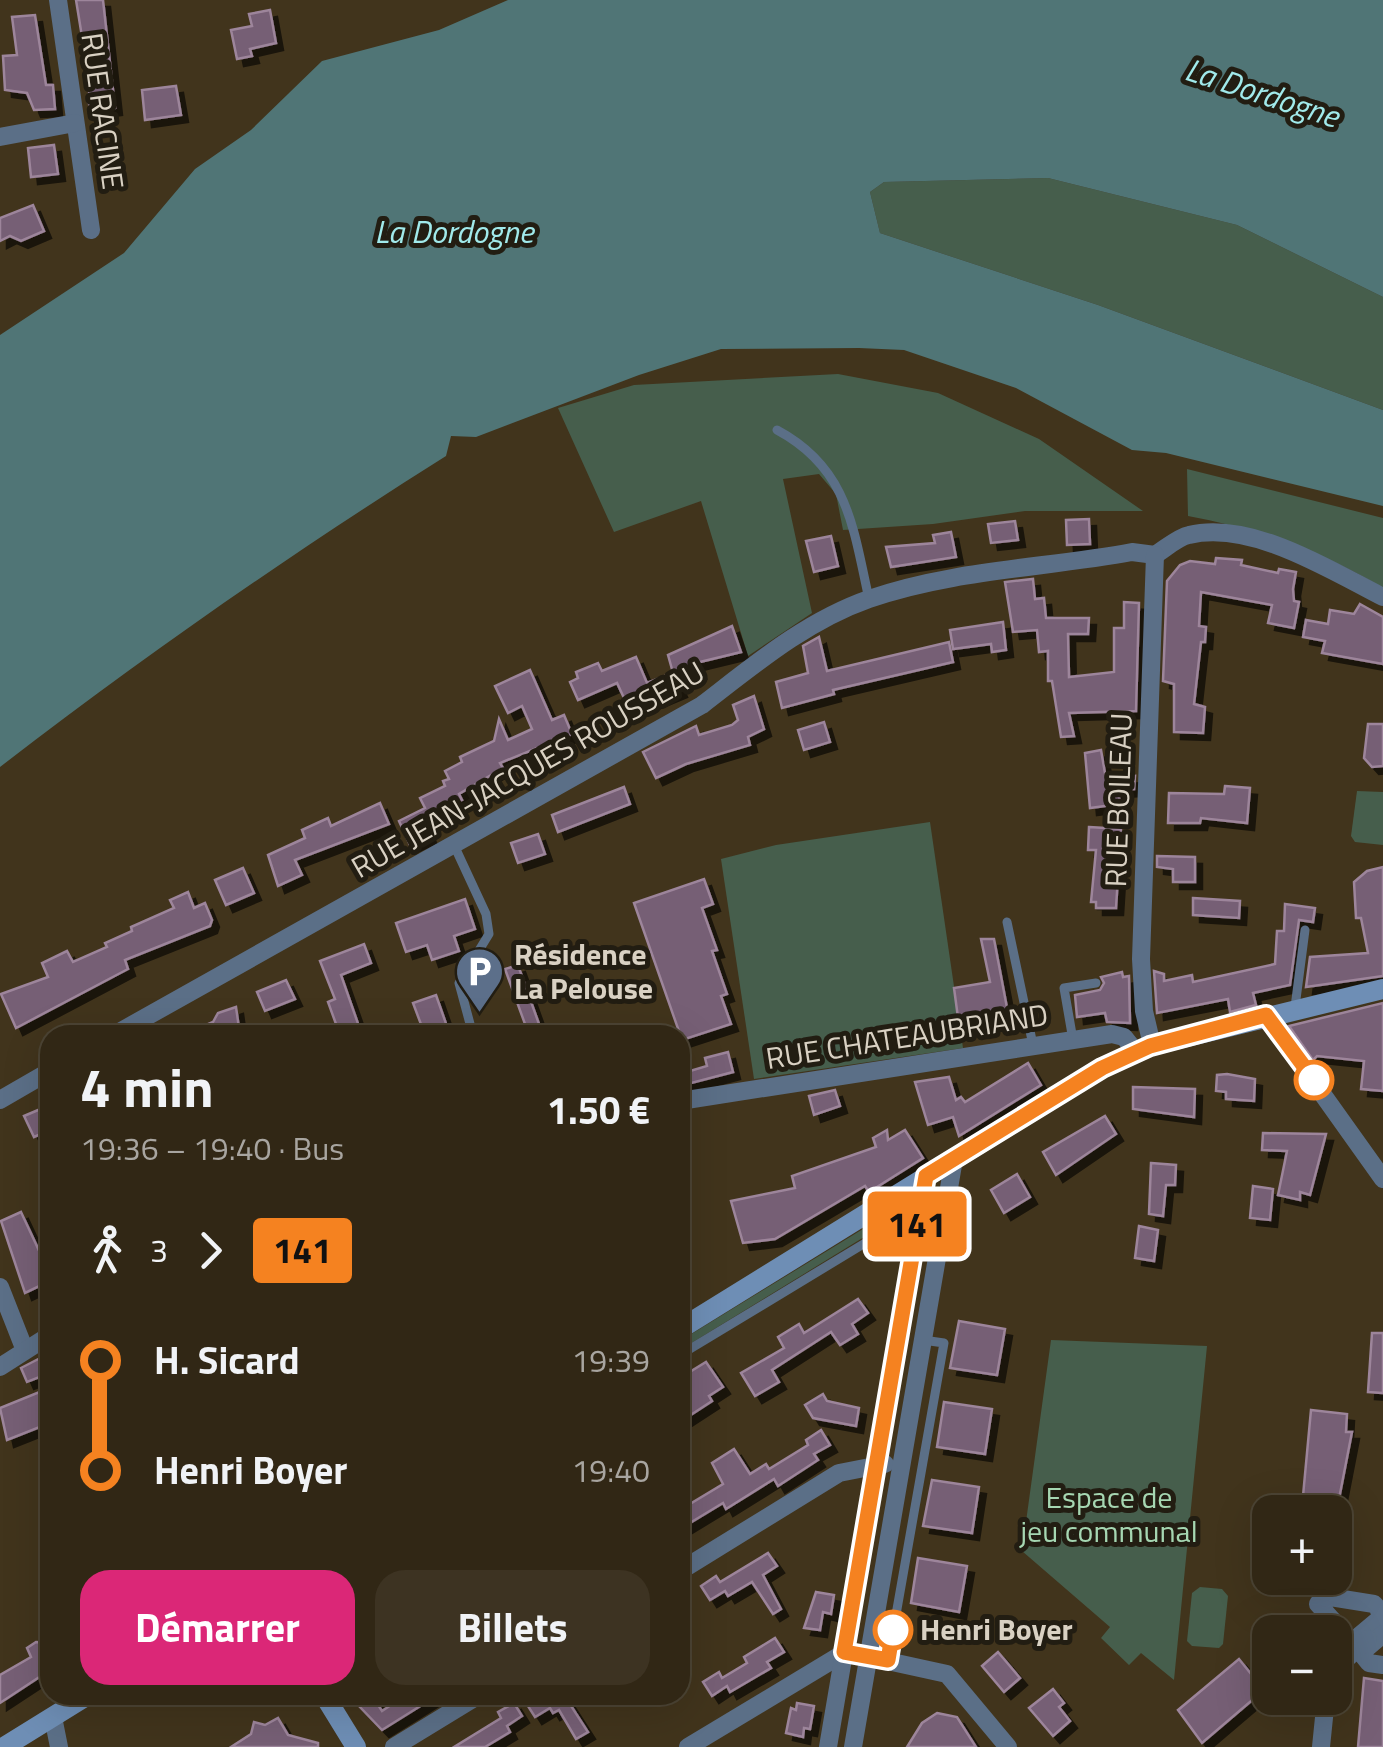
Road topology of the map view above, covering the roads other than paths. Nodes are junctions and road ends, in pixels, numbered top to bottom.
1 (58, 0) edge
2 (75, 123) junction
3 (0, 137) edge
4 (91, 230) dead end
5 (777, 430) dead end
6 (1155, 555) junction
7 (1383, 598) edge
8 (869, 599) junction
9 (453, 844) junction
10 (1008, 922) dead end
11 (1305, 930) dead end
12 (1096, 983) dead end
13 (1383, 988) edge
14 (1296, 1007) junction
15 (1266, 1015) junction
16 (132, 1025) edge
17 (470, 1025) edge
18 (1073, 1040) junction
19 (1033, 1045) junction
20 (1144, 1048) junction
21 (40, 1078) edge
22 (690, 1099) edge
23 (0, 1100) edge
24 (954, 1159) junction
25 (926, 1176) junction
26 (1383, 1179) edge
27 (916, 1228) junction
28 (942, 1232) junction
29 (0, 1287) edge
30 (690, 1323) edge
31 (40, 1340) edge
32 (923, 1340) junction
33 (24, 1348) junction
34 (690, 1350) edge
35 (0, 1367) edge
36 (876, 1463) junction
37 (902, 1466) junction
38 (690, 1565) edge
39 (1383, 1626) edge
40 (1383, 1634) edge
41 (844, 1652) junction
42 (1352, 1653) edge
43 (887, 1660) junction
44 (1383, 1665) edge
45 (72, 1705) edge
46 (330, 1705) edge
47 (463, 1705) edge
48 (1324, 1715) edge
49 (52, 1717) junction
50 (4, 1747) edge
51 (58, 1747) edge
52 (356, 1747) edge
53 (394, 1747) edge
54 (688, 1747) edge
55 (828, 1747) edge
56 (853, 1747) edge
57 (1008, 1747) edge
58 (1321, 1747) edge

1 - 2 street, RUE RACINE
2 - 3 street
2 - 4 street, RUE RACINE
5 - 8 lane
6 - 7 street
6 - 8 street, RUE JEAN-JACQUES ROUSSEAU
6 - 20 street, RUE BOILEAU
8 - 9 street, RUE JEAN-JACQUES ROUSSEAU
9 - 16 street, RUE JEAN-JACQUES ROUSSEAU
9 - 17 lane
10 - 19 lane
11 - 14 lane
12 - 18 lane
13 - 14 main road
14 - 15 main road
15 - 20 main road
15 - 26 street
18 - 19 street, RUE CHATEAUBRIAND
18 - 20 street, RUE CHATEAUBRIAND
19 - 22 street, RUE CHATEAUBRIAND
20 - 24 main road
21 - 23 street
24 - 25 main road
24 - 28 street
25 - 27 street
25 - 30 main road
27 - 28 lane
27 - 34 lane
27 - 36 street
28 - 32 street
29 - 33 street
31 - 33 street
32 - 37 street
32 - 43 lane
33 - 35 street
36 - 37 street
36 - 38 street
36 - 41 street
37 - 43 street
39 - 42 street
40 - 44 street
41 - 43 street
41 - 54 street
41 - 55 street
43 - 56 street
43 - 57 street
45 - 49 main road
46 - 52 main road
47 - 53 street
48 - 58 street
49 - 50 main road
49 - 51 street

